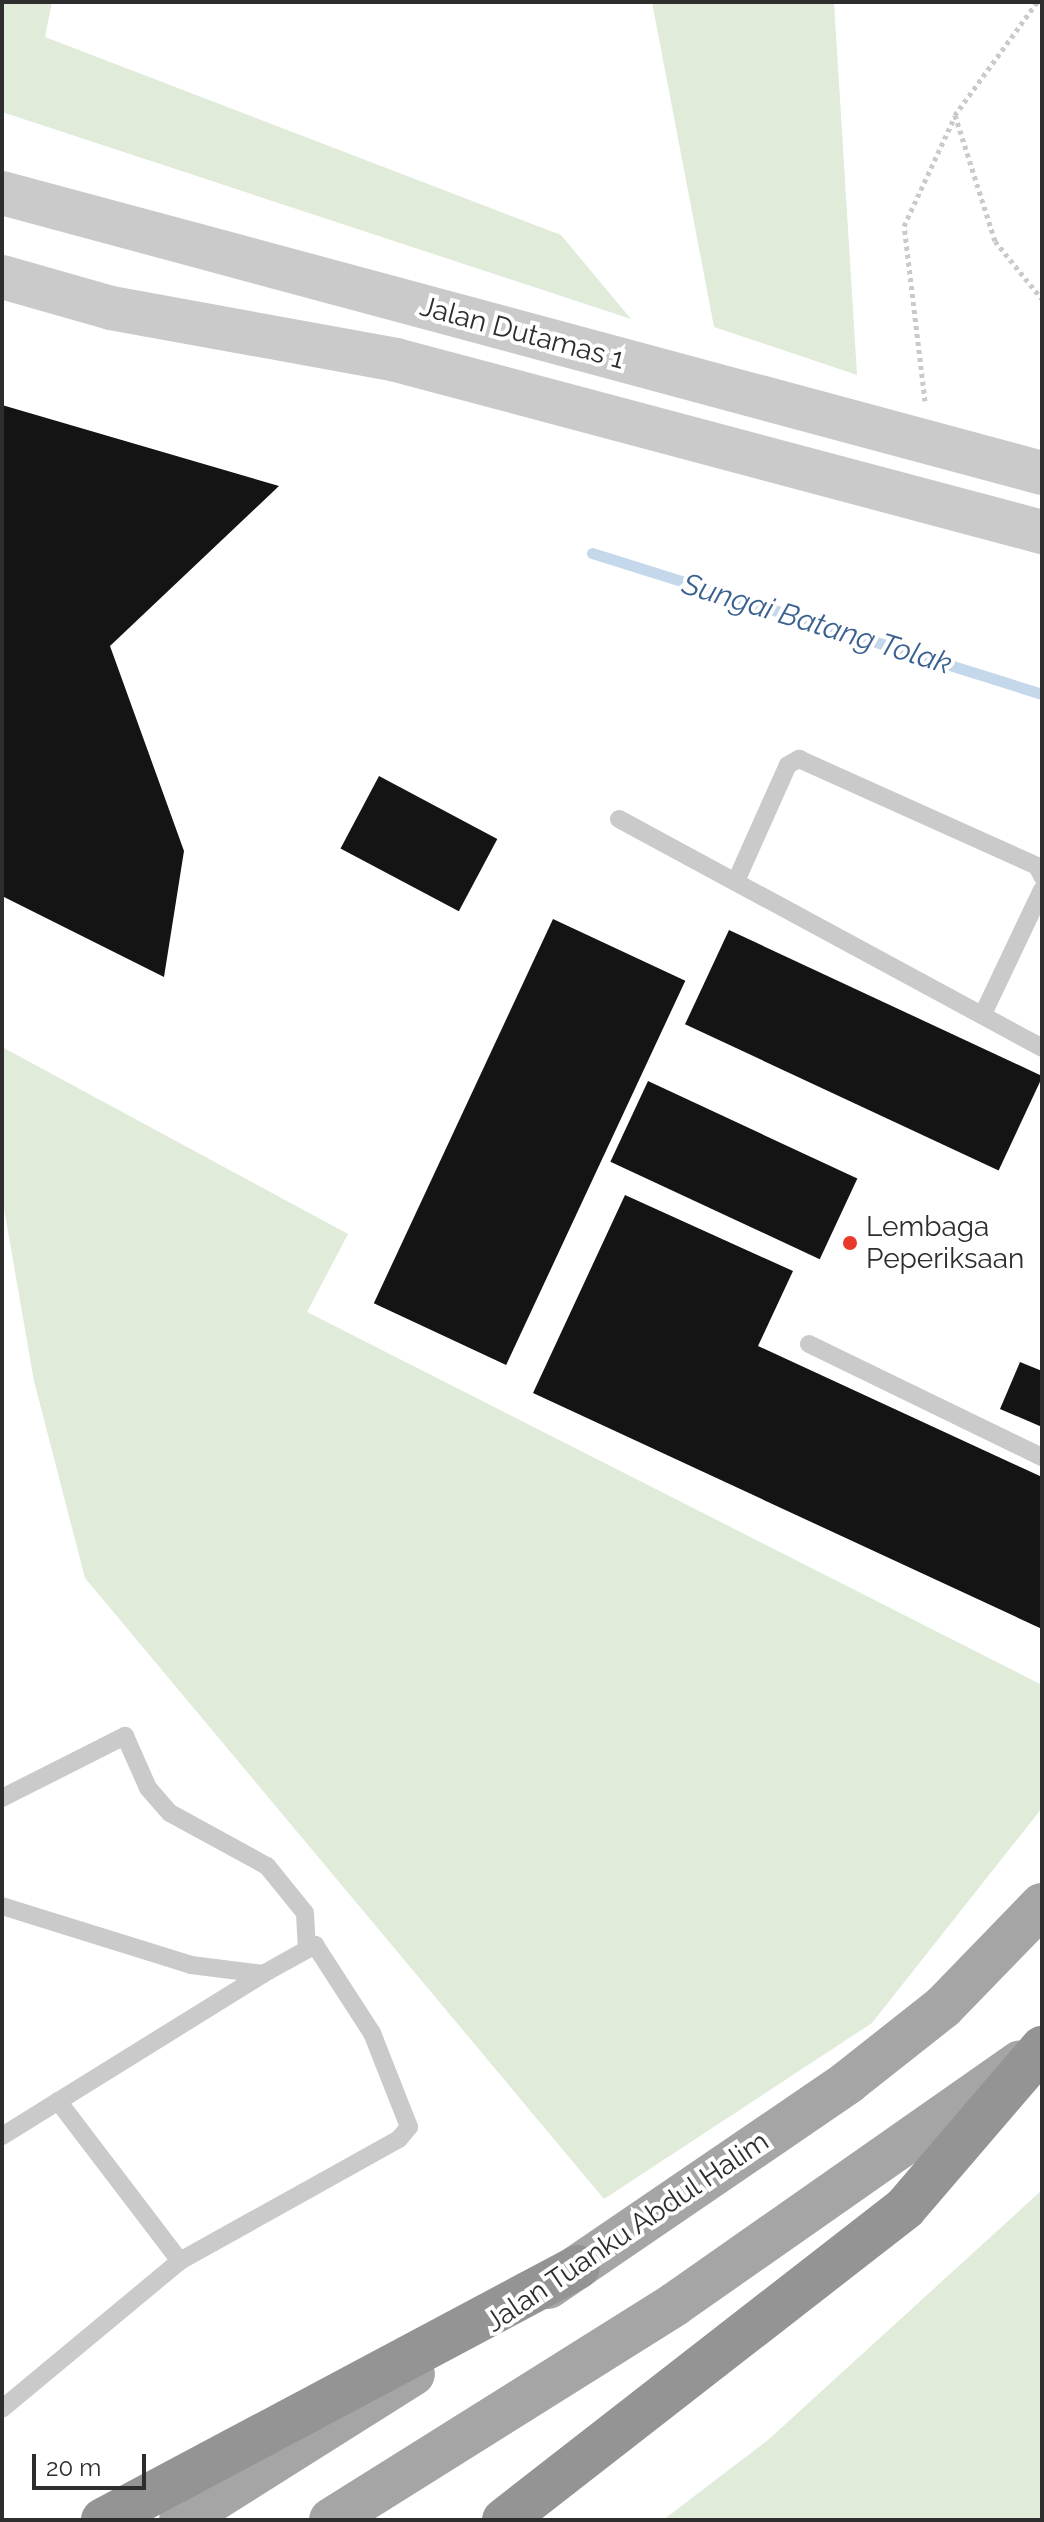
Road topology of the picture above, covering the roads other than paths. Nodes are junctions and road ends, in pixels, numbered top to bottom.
1 (2, 193) edge
2 (2, 277) edge
3 (1042, 473) edge
4 (1042, 532) edge
5 (619, 819) dead end
6 (1042, 876) edge
7 (736, 881) junction
8 (1042, 890) edge
9 (983, 1014) junction
10 (1041, 1051) edge
11 (809, 1344) dead end
12 (1042, 1457) edge
13 (2, 1798) edge
14 (1042, 1905) edge
15 (2, 1906) edge
16 (307, 1948) junction
17 (263, 1974) junction
18 (1042, 2047) edge
19 (58, 2101) junction
20 (2, 2136) edge
21 (180, 2261) junction
22 (578, 2267) junction
23 (2, 2409) edge
24 (103, 2520) edge
25 (181, 2520) edge
26 (331, 2520) edge
27 (504, 2520) edge

1 - 3 street, Jalan Dutamas 1
2 - 4 street, Jalan Dutamas 1
5 - 7 lane
6 - 7 lane
7 - 9 lane
8 - 9 lane
9 - 10 lane
11 - 12 lane
13 - 16 lane
14 - 22 main road, Jalan Tuanku Abdul Halim
15 - 17 lane
16 - 17 lane
16 - 21 lane
17 - 19 lane
18 - 26 main road
18 - 27 highway
19 - 20 lane
19 - 21 lane
21 - 23 lane
22 - 24 highway
22 - 25 main road, Jalan Tuanku Abdul Halim

